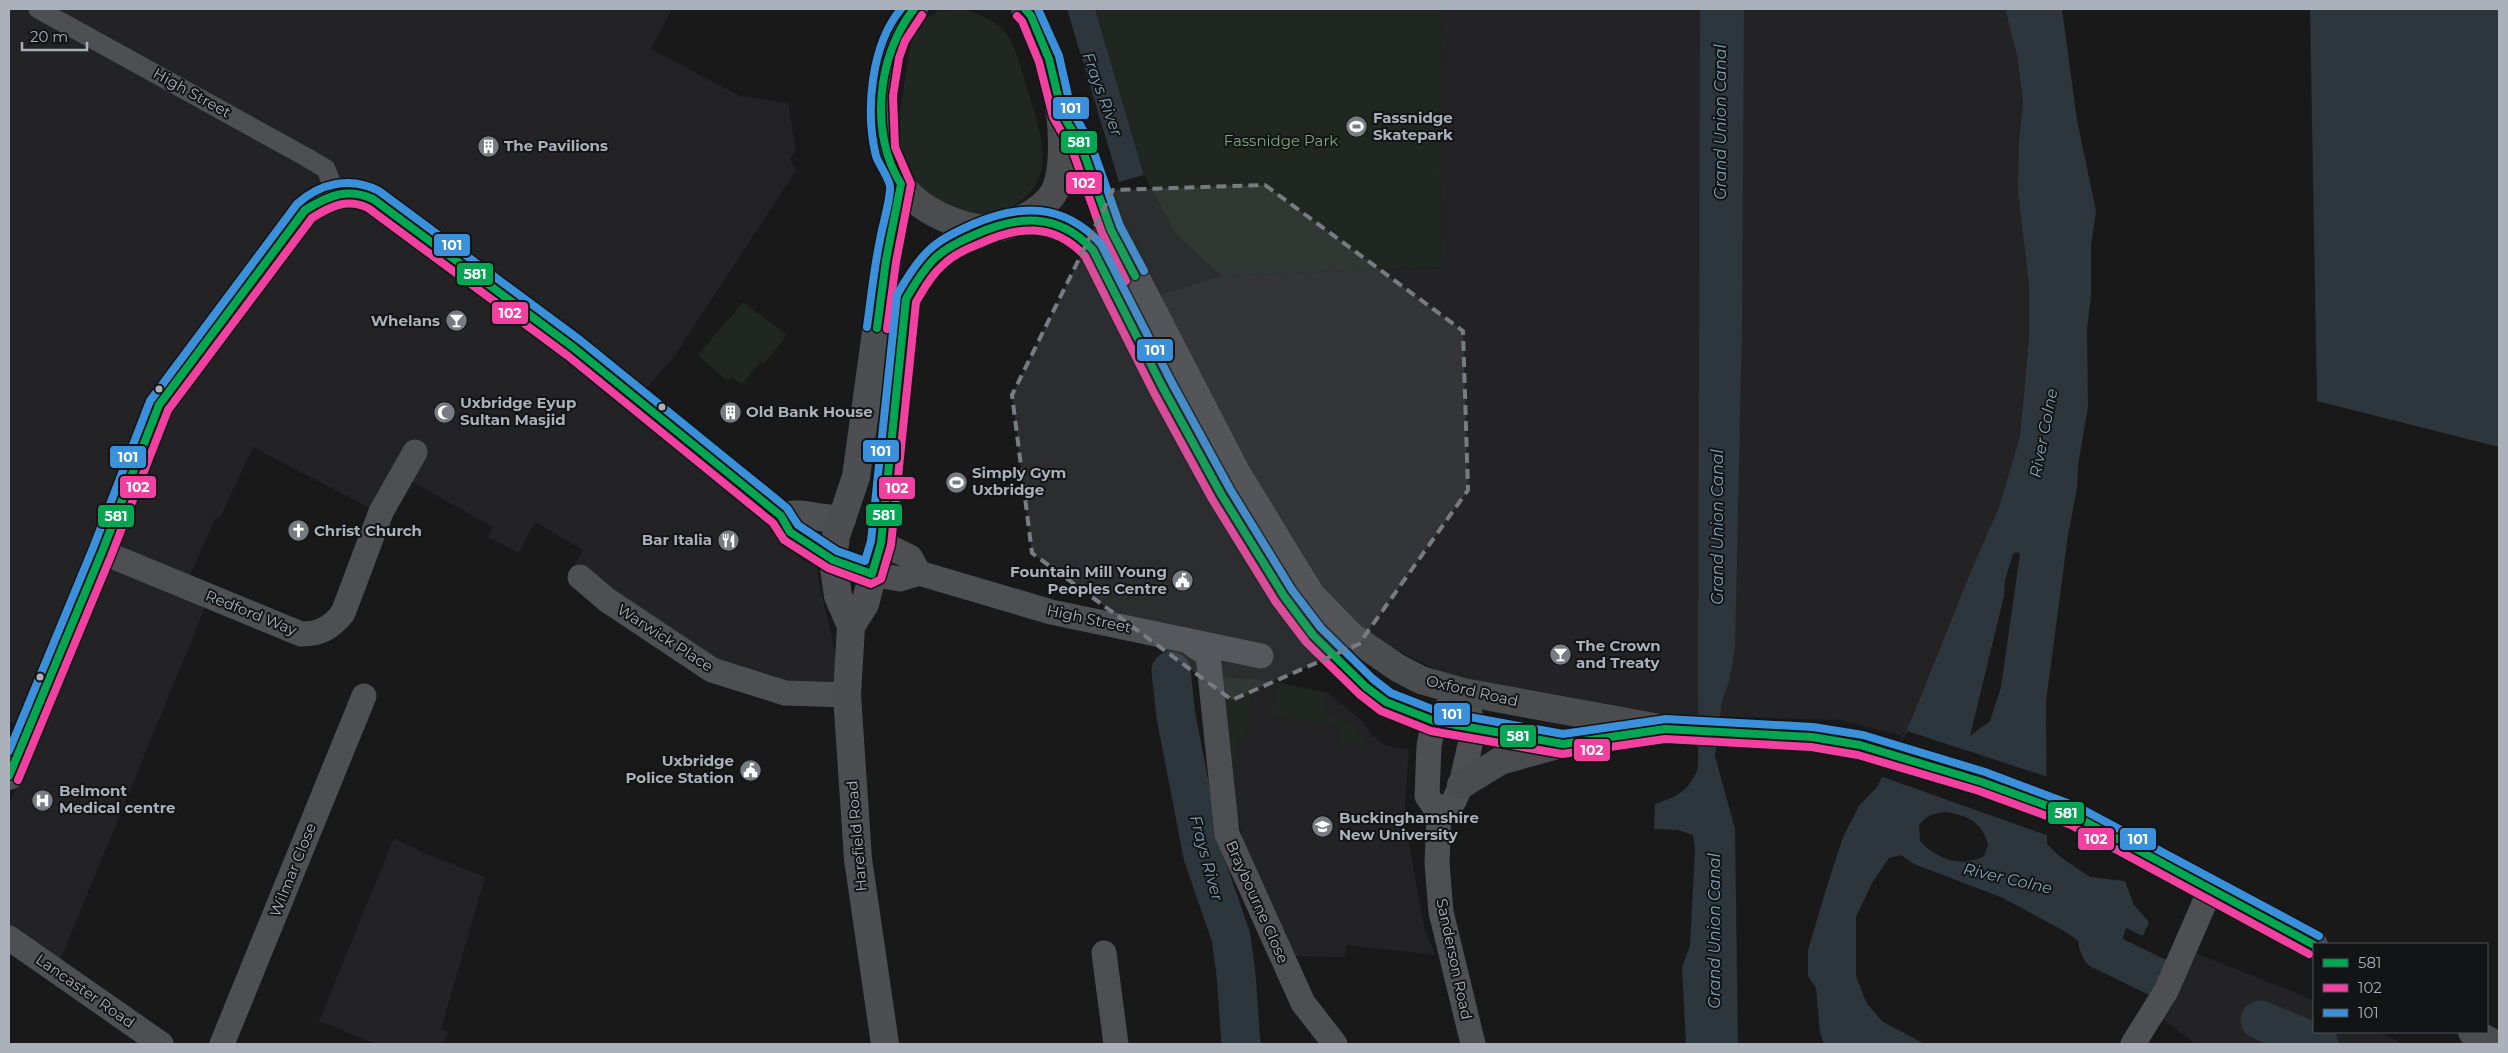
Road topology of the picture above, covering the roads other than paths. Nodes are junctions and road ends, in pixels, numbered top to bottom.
1 (38, 9) edge
2 (891, 9) edge
3 (914, 9) edge
4 (1025, 9) edge
5 (888, 60) junction
6 (1062, 113) junction
7 (901, 184) junction
8 (335, 192) junction
9 (1024, 218) junction
10 (988, 229) junction
11 (415, 452) dead end
12 (781, 516) junction
13 (842, 519) junction
14 (881, 543) junction
15 (102, 552) junction
16 (833, 560) junction
17 (919, 573) junction
18 (872, 574) junction
19 (580, 577) dead end
20 (851, 626) junction
21 (1186, 640) junction
22 (1261, 656) dead end
23 (1463, 692) junction
24 (847, 694) junction
25 (364, 696) dead end
26 (1434, 721) junction
27 (1474, 727) junction
28 (1665, 729) junction
29 (1563, 744) junction
30 (9, 776) edge
31 (1461, 785) junction
32 (1439, 813) junction
33 (2211, 888) junction
34 (9, 938) edge
35 (2313, 944) edge
36 (1104, 953) dead end
37 (2474, 1033) edge
38 (161, 1044) edge
39 (222, 1044) edge
40 (885, 1044) edge
41 (1116, 1044) edge
42 (1335, 1044) edge
43 (1473, 1044) edge
44 (2133, 1044) edge
45 (2495, 1044) edge

1 - 8 street, High Street
2 - 5 main road
3 - 5 main road
4 - 6 main road
5 - 7 main road
6 - 9 main road
6 - 23 main road, Oxford Road
7 - 10 main road
7 - 13 main road, Harefield Road
8 - 12 street
8 - 15 street
9 - 10 main road
9 - 26 main road, Oxford Road
10 - 14 main road, Harefield Road
11 - 15 street, Redford Way
12 - 13 street
12 - 16 street
13 - 16 main road, Harefield Road
14 - 17 street
14 - 18 main road, Harefield Road
15 - 30 street
16 - 18 street
16 - 20 main road, Harefield Road
17 - 18 street, High Street
17 - 21 street, High Street
18 - 20 main road, Harefield Road
19 - 24 street, Warwick Place
20 - 24 main road, Harefield Road
21 - 22 street, High Street
21 - 42 street, Braybourne Close
23 - 26 street
23 - 27 street
23 - 28 main road, Oxford Road
24 - 40 main road, Harefield Road
25 - 39 street, Wilmar Close
26 - 27 main road, Oxford Road
26 - 32 street
27 - 29 main road, Oxford Road
27 - 31 street
28 - 29 main road, Oxford Road
28 - 33 main road, Oxford Road
29 - 31 main road
31 - 32 street
32 - 43 street, Sanderson Road
33 - 35 main road
33 - 44 street
34 - 38 street, Lancaster Road
36 - 41 street
37 - 45 main road

